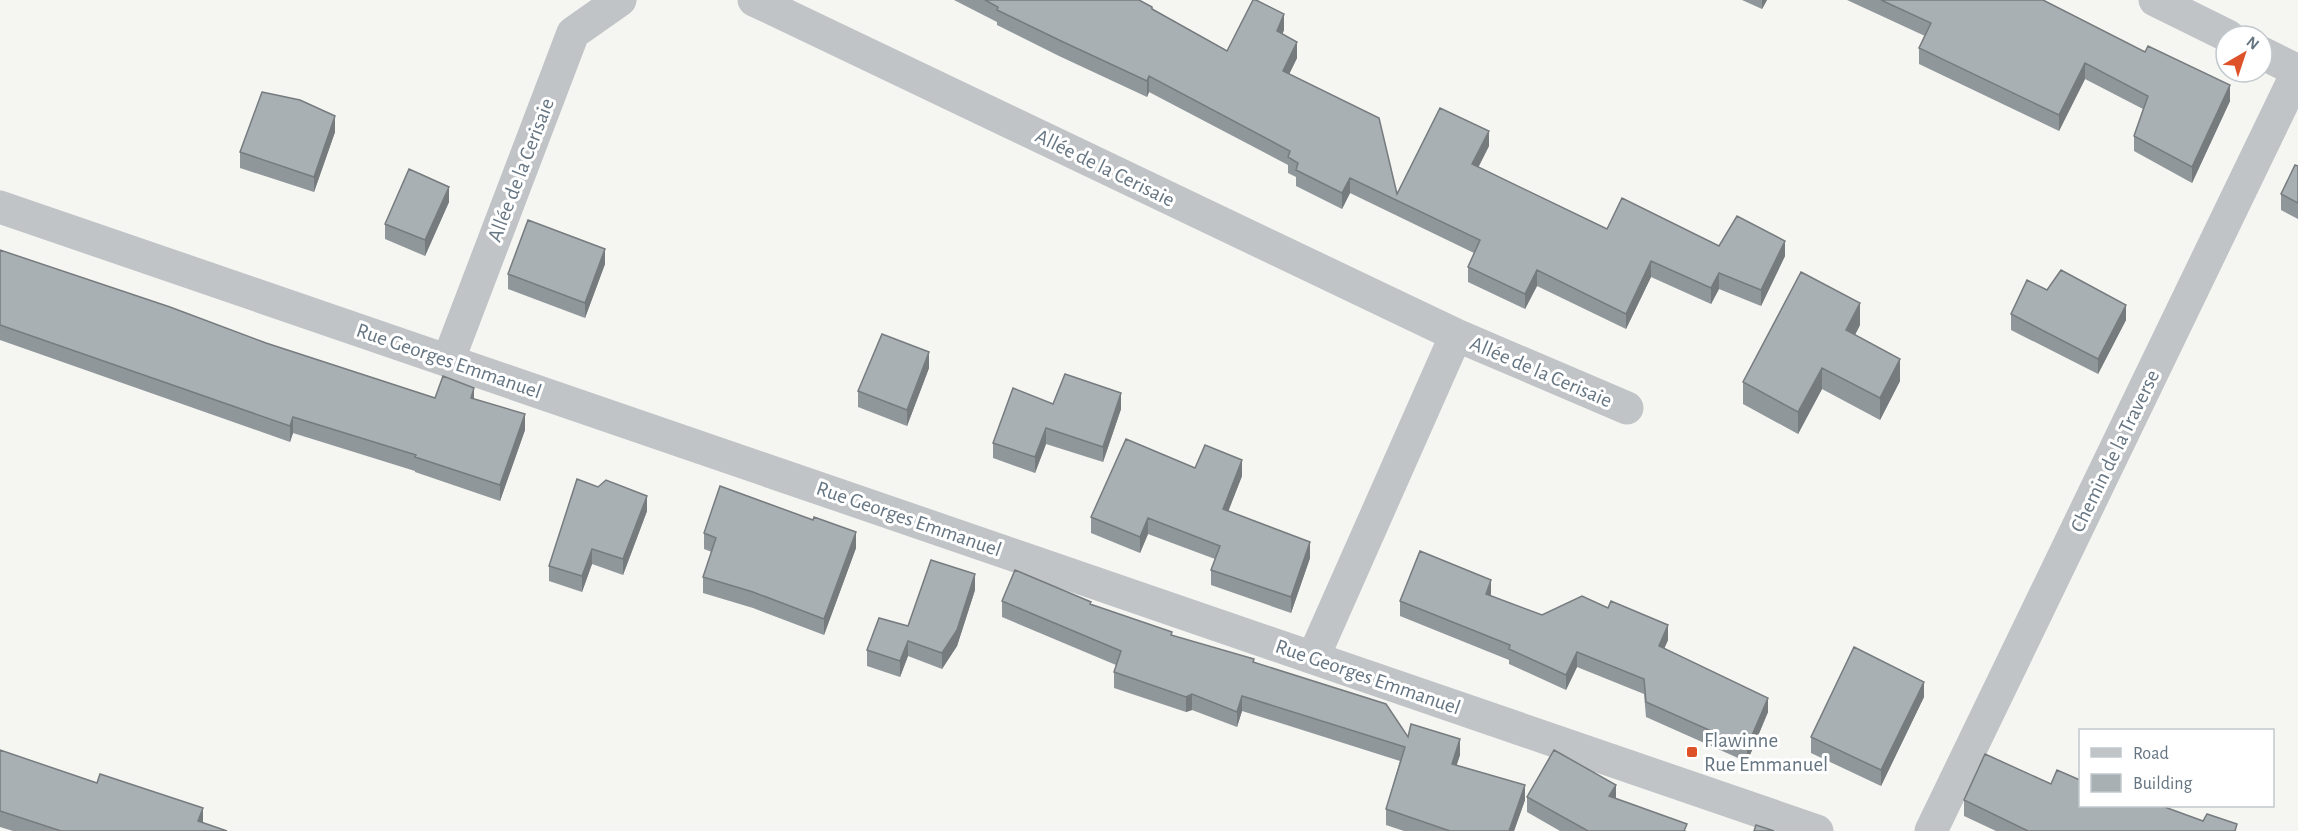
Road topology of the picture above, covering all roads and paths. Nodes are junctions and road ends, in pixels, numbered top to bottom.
1 (620, 0) edge
2 (754, 0) edge
3 (2155, 0) edge
4 (2214, 29) edge
5 (2274, 59) edge
6 (2298, 71) edge
7 (0, 207) edge
8 (1456, 335) junction
9 (448, 361) junction
10 (1627, 408) dead end
11 (1313, 658) junction
12 (1817, 831) edge
13 (1931, 831) edge

1 - 9 street, Allée de la Cerisaie
2 - 8 street, Allée de la Cerisaie
3 - 4 street
5 - 6 street
6 - 13 street, Chemin de la Traverse
7 - 9 street, Rue Georges Emmanuel
8 - 10 street, Allée de la Cerisaie
8 - 11 street, Allée de la Cerisaie
9 - 11 street, Rue Georges Emmanuel
11 - 12 street, Rue Georges Emmanuel

